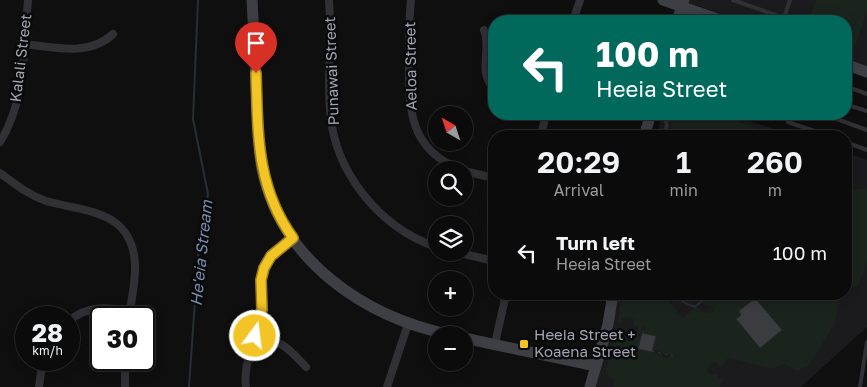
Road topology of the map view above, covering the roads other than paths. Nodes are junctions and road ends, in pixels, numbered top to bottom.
1 (28, 0) edge
2 (252, 0) edge
3 (329, 0) edge
4 (411, 0) edge
5 (580, 0) edge
6 (663, 0) edge
7 (733, 0) edge
8 (790, 0) edge
9 (683, 3) edge
10 (575, 15) edge
11 (710, 15) edge
12 (776, 15) edge
13 (785, 15) edge
14 (484, 30) dead end
15 (113, 34) dead end
16 (24, 44) junction
17 (852, 67) edge
18 (867, 72) edge
19 (488, 81) edge
20 (852, 89) edge
21 (867, 94) edge
22 (852, 106) edge
23 (867, 111) edge
24 (789, 120) edge
25 (840, 120) edge
26 (811, 130) edge
27 (867, 130) edge
28 (0, 142) edge
29 (852, 145) edge
30 (867, 150) edge
31 (445, 161) edge
32 (0, 172) edge
33 (473, 173) edge
34 (488, 176) edge
35 (293, 238) junction
36 (428, 243) edge
37 (473, 256) edge
38 (488, 260) edge
39 (505, 300) edge
40 (612, 300) edge
41 (131, 306) edge
42 (408, 324) junction
43 (428, 329) edge
44 (255, 336) junction
45 (473, 340) edge
46 (867, 342) edge
47 (495, 344) junction
48 (596, 366) junction
49 (306, 367) dead end
50 (41, 371) edge
51 (124, 371) edge
52 (862, 375) junction
53 (867, 376) edge
54 (39, 387) edge
55 (125, 387) edge
56 (246, 387) edge
57 (387, 387) edge
58 (590, 387) edge
59 (860, 387) edge

1 - 16 street, Kalali Street
2 - 35 street
3 - 36 street, Punawai Street
4 - 31 street, Aeloa Street
5 - 10 street
6 - 9 street
7 - 12 lane
8 - 13 lane
9 - 11 street
14 - 19 street
15 - 16 street
16 - 28 street, Kalali Street
17 - 18 street
20 - 21 lane
22 - 23 lane
24 - 26 lane
25 - 27 lane
29 - 30 lane
32 - 41 street
33 - 34 street, Aeloa Street
35 - 42 street
35 - 44 street
37 - 38 street
39 - 47 street
40 - 48 street
42 - 43 street
42 - 57 street
44 - 49 street
44 - 56 street
45 - 47 street
46 - 52 lane
47 - 48 street
48 - 58 street
50 - 54 street
51 - 55 street
52 - 53 lane
52 - 59 lane

